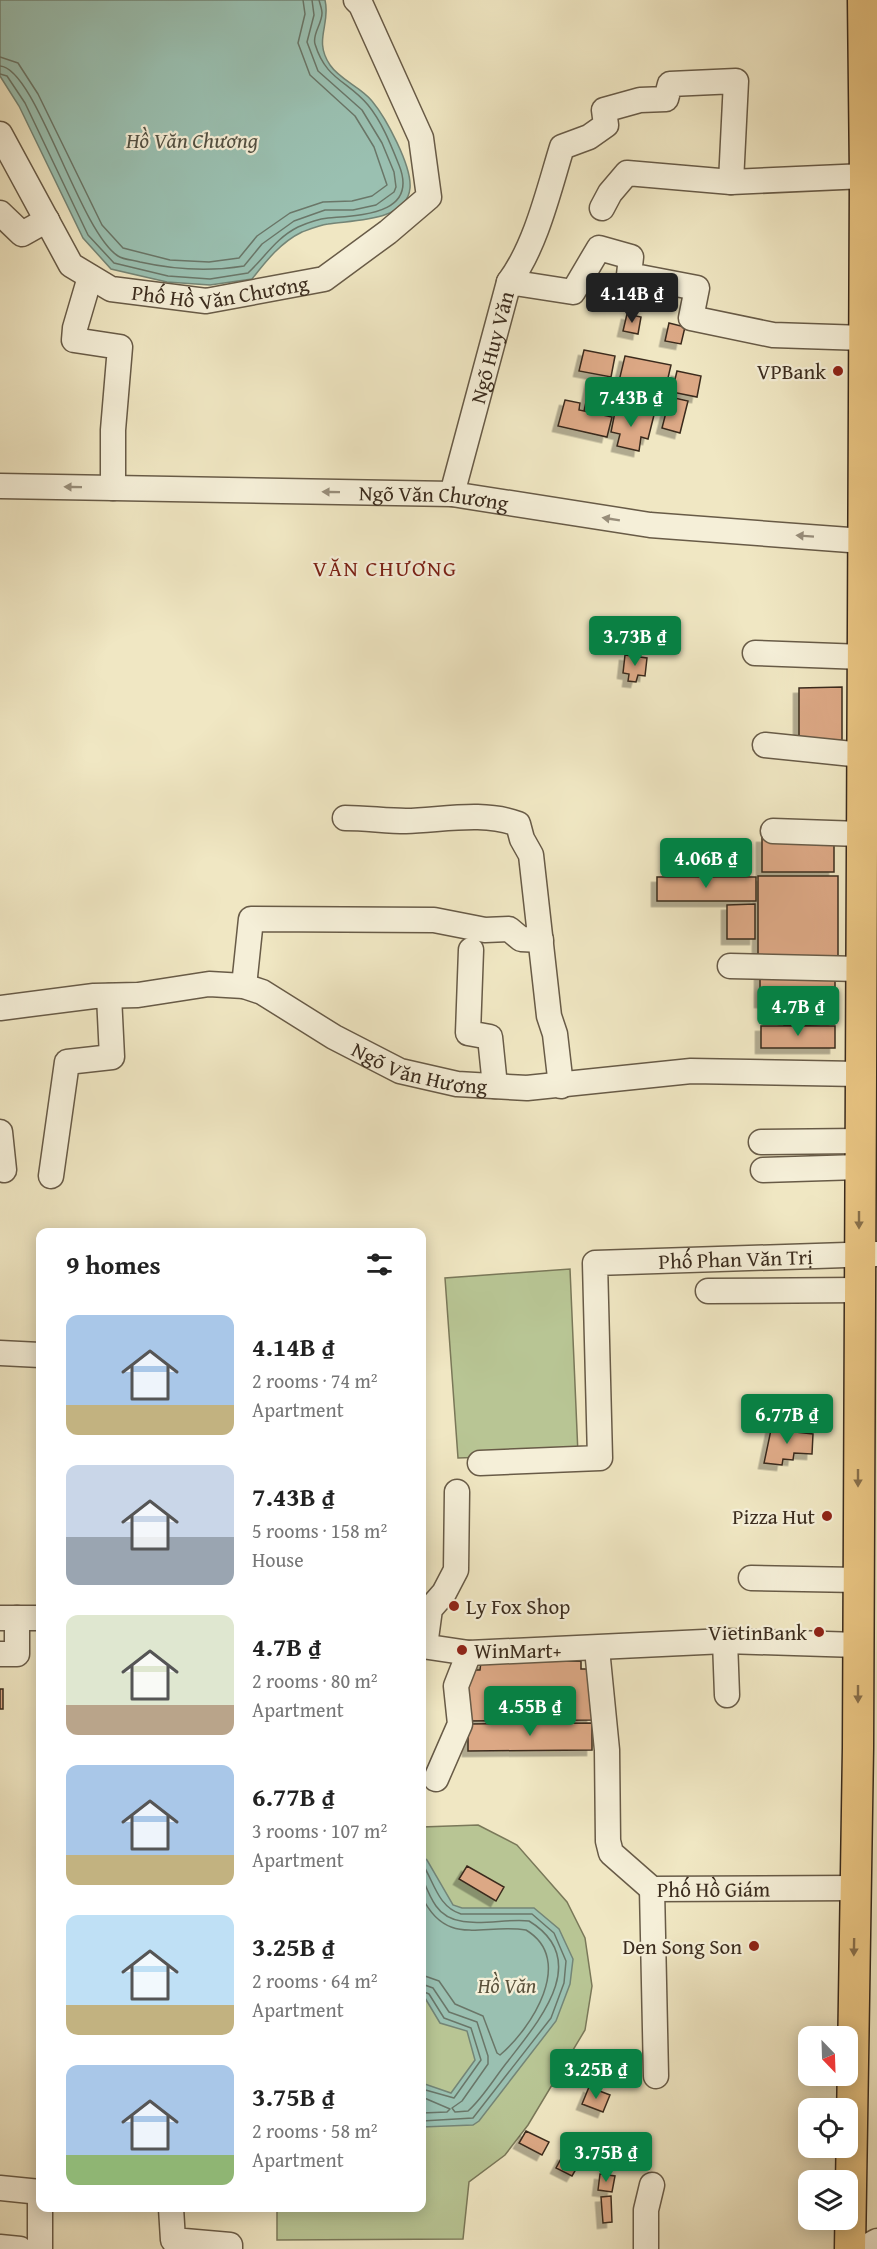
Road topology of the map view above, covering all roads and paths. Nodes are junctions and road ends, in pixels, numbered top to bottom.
1 (863, 0) edge
2 (361, 2) edge
3 (0, 134) edge
4 (865, 176) junction
5 (731, 182) junction
6 (602, 208) dead end
7 (0, 213) edge
8 (47, 220) junction
9 (90, 277) junction
10 (510, 282) junction
11 (864, 338) junction
12 (0, 486) edge
13 (112, 488) junction
14 (452, 494) junction
15 (870, 501) edge
16 (863, 541) junction
17 (755, 653) dead end
18 (863, 657) junction
19 (765, 745) dead end
20 (862, 755) junction
21 (345, 818) dead end
22 (773, 831) dead end
23 (860, 834) junction
24 (541, 940) junction
25 (471, 950) dead end
26 (730, 966) dead end
27 (860, 969) junction
28 (244, 986) junction
29 (109, 996) junction
30 (0, 1008) edge
31 (859, 1074) junction
32 (495, 1086) junction
33 (561, 1086) junction
34 (0, 1132) edge
35 (760, 1142) dead end
36 (859, 1154) junction
37 (4, 1170) dead end
38 (764, 1170) dead end
39 (51, 1176) dead end
40 (868, 1254) edge
41 (858, 1290) junction
42 (708, 1291) dead end
43 (0, 1353) edge
44 (36, 1355) edge
45 (480, 1463) dead end
46 (457, 1492) dead end
47 (867, 1517) edge
48 (751, 1578) dead end
49 (858, 1580) junction
50 (19, 1618) edge
51 (426, 1630) edge
52 (725, 1641) junction
53 (858, 1645) junction
54 (426, 1646) edge
55 (597, 1648) junction
56 (469, 1653) junction
57 (0, 1654) edge
58 (727, 1695) dead end
59 (436, 1779) dead end
60 (867, 1798) edge
61 (855, 1888) junction
62 (652, 1889) junction
63 (656, 2076) dead end
64 (652, 2186) dead end
65 (0, 2188) edge
66 (36, 2192) edge
67 (40, 2212) edge
68 (171, 2212) edge
69 (877, 2241) edge
70 (0, 2247) edge
71 (20, 2249) edge
72 (40, 2249) edge
73 (230, 2249) edge
74 (646, 2249) edge
75 (850, 2249) edge
76 (862, 2249) edge

1 - 4 main road
2 - 9 street, Phố Hồ Văn Chương
3 - 8 street, Phố Hồ Văn Chương
4 - 5 street
4 - 11 main road
5 - 6 street
5 - 10 street
7 - 8 street
8 - 9 street, Phố Hồ Văn Chương
9 - 13 street
10 - 11 street, Ngõ Huy Văn
10 - 14 street, Ngõ Huy Văn
11 - 15 main road
13 -> 12 street, Ngõ Văn Chương
14 -> 13 street, Ngõ Văn Chương
16 -> 14 street, Ngõ Văn Chương
15 - 16 main road
16 - 18 main road
17 - 18 street
18 - 20 main road
19 - 20 street
20 - 23 main road
21 - 24 street
22 - 23 street
23 - 27 main road
24 - 28 street
24 - 33 street
25 - 32 street
26 - 27 street
27 - 31 main road
28 - 29 street, Ngõ Văn Hương
28 - 32 street, Ngõ Văn Hương
29 - 30 street, Ngõ Văn Hương
29 - 39 street
31 - 33 street, Ngõ Văn Hương
31 - 36 main road
32 - 33 street, Ngõ Văn Hương
34 - 37 street
35 - 36 street
36 - 38 street
36 -> 40 main road
40 - 41 main road
40 - 45 street, Phố Phan Văn Trị
41 - 42 street
41 -> 47 main road
43 - 44 street
46 - 51 street
47 - 49 main road
48 - 49 street
49 - 53 main road
50 - 57 street
52 - 53 street
52 - 55 street
52 - 58 street
53 -> 60 main road
54 - 56 street
55 - 56 street
55 - 62 street, Phố Hồ Giám
56 - 59 street
60 - 61 main road
61 - 62 street, Phố Hồ Giám
61 -> 75 main road
62 - 63 street
64 - 74 street
65 - 66 street
67 - 72 street
68 - 73 street
69 - 76 street
70 - 71 street

